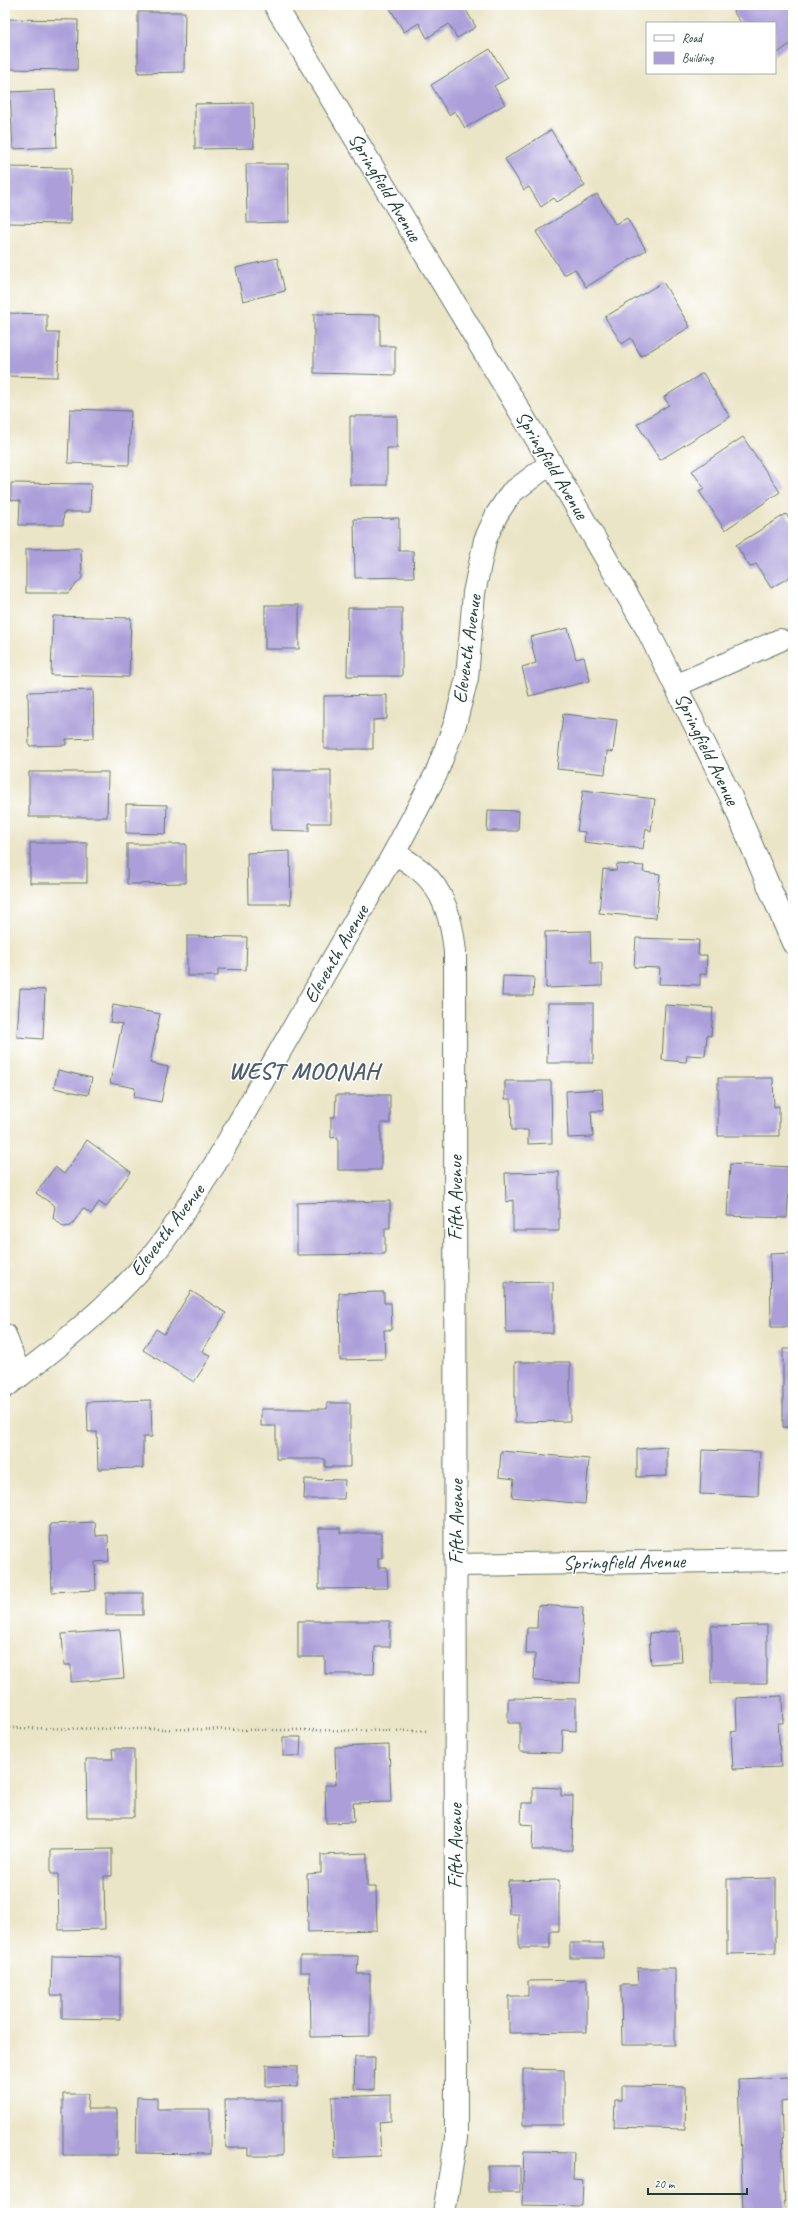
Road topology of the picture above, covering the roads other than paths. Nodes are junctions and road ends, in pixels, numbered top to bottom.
1 (275, 5) edge
2 (551, 463) junction
3 (780, 640) dead end
4 (677, 685) junction
5 (394, 853) junction
6 (793, 943) edge
7 (5, 1336) edge
8 (12, 1382) edge
9 (793, 1560) edge
10 (456, 1565) junction
11 (444, 2213) edge

1 - 2 street, Springfield Avenue
2 - 4 street, Springfield Avenue
2 - 5 street, Eleventh Avenue
3 - 4 street
4 - 6 street, Springfield Avenue
5 - 8 street, Eleventh Avenue
5 - 10 street, Fifth Avenue
7 - 8 street
9 - 10 street, Springfield Avenue
10 - 11 street, Fifth Avenue

